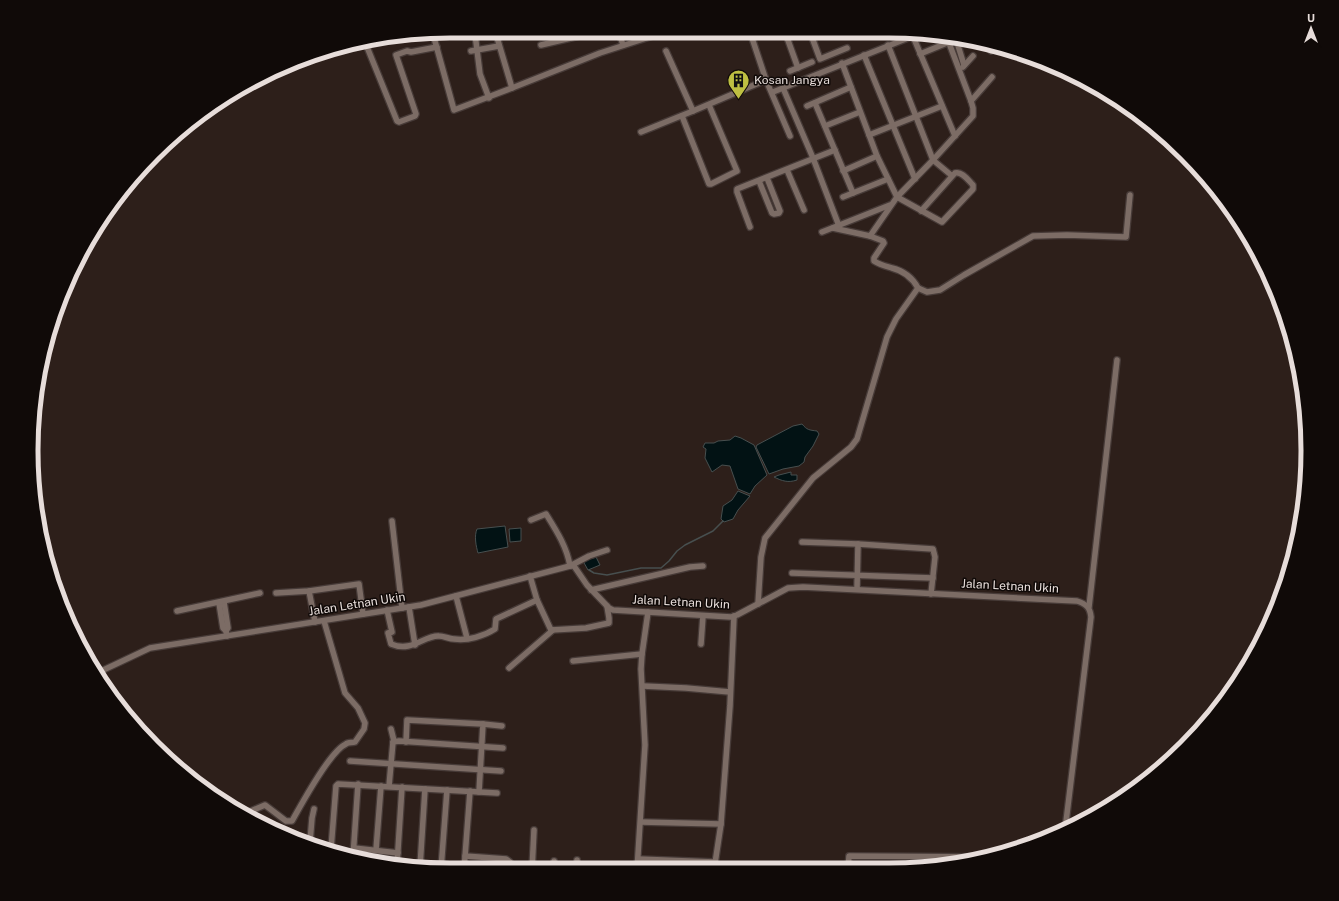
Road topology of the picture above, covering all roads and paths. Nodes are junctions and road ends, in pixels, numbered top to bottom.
1 (475, 38) edge
2 (497, 38) edge
3 (573, 38) edge
4 (621, 38) edge
5 (646, 38) edge
6 (752, 38) edge
7 (787, 38) edge
8 (812, 38) edge
9 (434, 39) edge
10 (902, 39) edge
11 (914, 39) edge
12 (565, 40) joint
13 (946, 43) edge
14 (948, 43) edge
15 (959, 44) edge
16 (623, 45) junction
17 (888, 45) junction
18 (499, 46) junction
19 (541, 46) dead end
20 (367, 47) edge
21 (437, 47) junction
22 (847, 48) dead end
23 (474, 50) junction
24 (666, 51) dead end
25 (920, 54) junction
26 (864, 55) junction
27 (973, 56) dead end
28 (812, 62) dead end
29 (842, 63) junction
30 (964, 65) junction
31 (798, 68) junction
32 (790, 71) dead end
33 (960, 72) junction
34 (992, 77) dead end
35 (766, 80) junction
36 (851, 87) junction
37 (512, 88) junction
38 (783, 88) junction
39 (773, 92) dead end
40 (489, 98) junction
41 (971, 101) junction
42 (815, 103) junction
43 (709, 105) junction
44 (807, 106) dead end
45 (942, 106) junction
46 (693, 111) junction
47 (860, 112) junction
48 (682, 116) junction
49 (916, 117) junction
50 (825, 126) junction
51 (893, 126) junction
52 (640, 132) dead end
53 (869, 135) junction
54 (790, 136) dead end
55 (955, 136) junction
56 (835, 150) junction
57 (878, 156) junction
58 (813, 158) junction
59 (933, 160) junction
60 (787, 170) junction
61 (844, 171) junction
62 (951, 175) junction
63 (767, 178) junction
64 (888, 178) junction
65 (915, 178) junction
66 (759, 181) junction
67 (853, 193) junction
68 (1130, 195) dead end
69 (843, 197) dead end
70 (897, 197) junction
71 (890, 205) junction
72 (804, 210) dead end
73 (921, 210) junction
74 (750, 227) dead end
75 (836, 227) junction
76 (822, 232) dead end
77 (870, 236) junction
78 (918, 288) junction
79 (1117, 360) dead end
80 (531, 520) dead end
81 (392, 521) dead end
82 (802, 542) dead end
83 (858, 544) junction
84 (607, 550) dead end
85 (570, 566) junction
86 (703, 566) dead end
87 (792, 573) dead end
88 (530, 576) junction
89 (858, 576) junction
90 (933, 578) junction
91 (857, 589) junction
92 (592, 590) junction
93 (309, 591) junction
94 (260, 593) dead end
95 (276, 593) dead end
96 (931, 594) junction
97 (456, 596) junction
98 (537, 600) junction
99 (221, 602) junction
100 (758, 604) junction
101 (607, 606) junction
102 (1089, 607) junction
103 (406, 608) junction
104 (387, 610) junction
105 (177, 611) dead end
106 (648, 612) junction
107 (364, 614) junction
108 (703, 616) junction
109 (734, 616) junction
110 (324, 621) junction
111 (315, 622) junction
112 (554, 630) junction
113 (226, 634) junction
114 (467, 638) junction
115 (701, 644) dead end
116 (415, 645) junction
117 (642, 654) junction
118 (573, 660) dead end
119 (509, 668) dead end
120 (102, 671) edge
121 (643, 686) junction
122 (730, 692) junction
123 (483, 724) junction
124 (502, 726) dead end
125 (390, 729) dead end
126 (392, 742) junction
127 (406, 742) junction
128 (481, 747) junction
129 (502, 748) dead end
130 (350, 761) dead end
131 (390, 764) junction
132 (480, 770) junction
133 (501, 771) dead end
134 (358, 784) junction
135 (381, 786) junction
136 (389, 786) junction
137 (402, 787) junction
138 (425, 789) junction
139 (447, 790) junction
140 (470, 791) junction
141 (479, 792) junction
142 (497, 793) dead end
143 (314, 809) dead end
144 (250, 811) edge
145 (640, 822) junction
146 (1066, 822) edge
147 (721, 824) junction
148 (534, 830) dead end
149 (310, 838) edge
150 (331, 845) edge
151 (354, 848) junction
152 (376, 850) junction
153 (354, 851) edge
154 (398, 853) junction
155 (465, 856) junction
156 (962, 856) edge
157 (638, 858) junction
158 (397, 859) edge
159 (420, 862) edge
160 (714, 862) joint
161 (441, 863) edge
162 (464, 863) edge
163 (510, 863) edge
164 (532, 863) edge
165 (638, 863) edge
166 (848, 863) edge

1 - 23 street
2 - 18 street
3 - 12 street
4 - 16 street
5 - 16 street
6 - 35 street
7 - 31 street
8 - 22 street
9 - 21 street
10 - 17 street
11 - 25 street
12 - 19 street
13 - 25 street
14 - 33 street
15 - 30 street
16 - 37 street
17 - 26 street
17 - 49 street
18 - 23 street
18 - 37 street
20 - 21 street
21 - 40 street
23 - 40 street
24 - 46 street
25 - 45 street
26 - 29 street
26 - 51 street
27 - 30 street
28 - 31 street
29 - 36 street
29 - 38 street
30 - 33 street
31 - 32 street
33 - 41 street
34 - 41 street
35 - 43 street
35 - 54 street
36 - 42 street
36 - 47 street
37 - 40 street
38 - 39 street
38 - 58 street
41 - 55 street
42 - 44 street
42 - 50 street
43 - 46 street
43 - 48 street
45 - 49 street
45 - 55 street
46 - 48 street
47 - 50 street
47 - 53 street
48 - 52 street
49 - 51 street
49 - 59 street
50 - 56 street
51 - 53 street
51 - 65 street
53 - 57 street
55 - 59 street
56 - 58 street
56 - 61 street
57 - 61 street
57 - 64 street
58 - 60 street
58 - 75 street
59 - 62 street
59 - 65 street
60 - 63 street
60 - 72 street
61 - 67 street
62 - 73 street
62 - 73 street
63 - 66 street
63 - 66 street
64 - 67 street
64 - 70 street
65 - 70 street
66 - 74 street
67 - 69 street
68 - 78 street
70 - 71 street
70 - 73 street
71 - 75 street
71 - 77 street
75 - 76 street
75 - 77 street
77 - 78 street
78 - 100 street
79 - 102 street
80 - 85 street
81 - 103 street
82 - 83 street
83 - 89 street
83 - 90 street
84 - 85 street, Jalan Letnan Ukin
85 - 88 street, Jalan Letnan Ukin
85 - 92 street
86 - 92 street
87 - 89 street
88 - 97 street, Jalan Letnan Ukin
88 - 98 street
89 - 90 street
89 - 91 street
90 - 96 street
91 - 96 street, Jalan Letnan Ukin
91 - 100 street, Jalan Letnan Ukin
92 - 101 street
93 - 95 street
93 - 107 street
93 - 111 street
94 - 99 street
96 - 102 street, Jalan Letnan Ukin
97 - 103 street, Jalan Letnan Ukin
97 - 114 street
98 - 112 street
98 - 114 street
99 - 105 street
99 - 113 street
100 - 109 street, Jalan Letnan Ukin
101 - 106 street, Jalan Letnan Ukin
101 - 112 street
102 - 146 street
103 - 104 street, Jalan Letnan Ukin
103 - 116 street
104 - 107 street, Jalan Letnan Ukin
104 - 116 street
106 - 108 street, Jalan Letnan Ukin
106 - 117 street
107 - 110 street, Jalan Letnan Ukin
108 - 109 street, Jalan Letnan Ukin
108 - 115 street
109 - 122 street
110 - 111 street, Jalan Letnan Ukin
110 - 144 street
111 - 113 street, Jalan Letnan Ukin
112 - 119 street
113 - 120 street, Jalan Letnan Ukin
114 - 116 street
117 - 118 street
117 - 121 street
121 - 122 street
121 - 145 street
122 - 147 street
123 - 124 street
123 - 127 street
123 - 128 street
125 - 126 street
126 - 127 street
126 - 131 street
127 - 128 street
128 - 129 street
128 - 132 street
130 - 131 street
131 - 132 street
131 - 136 street
132 - 133 street
132 - 141 street
134 - 135 street
134 - 150 street
134 - 151 street
135 - 136 street
135 - 152 street
136 - 137 street
137 - 138 street
137 - 154 street
138 - 139 street
138 - 159 street
139 - 140 street
139 - 161 street
140 - 141 street
140 - 155 street
141 - 142 street
143 - 149 street
145 - 147 street
145 - 157 street
147 - 160 street
148 - 164 street
151 - 152 street
151 - 153 street
152 - 154 street
154 - 158 street
155 - 162 street
155 - 163 street
156 - 166 street
157 - 160 street
157 - 165 street

